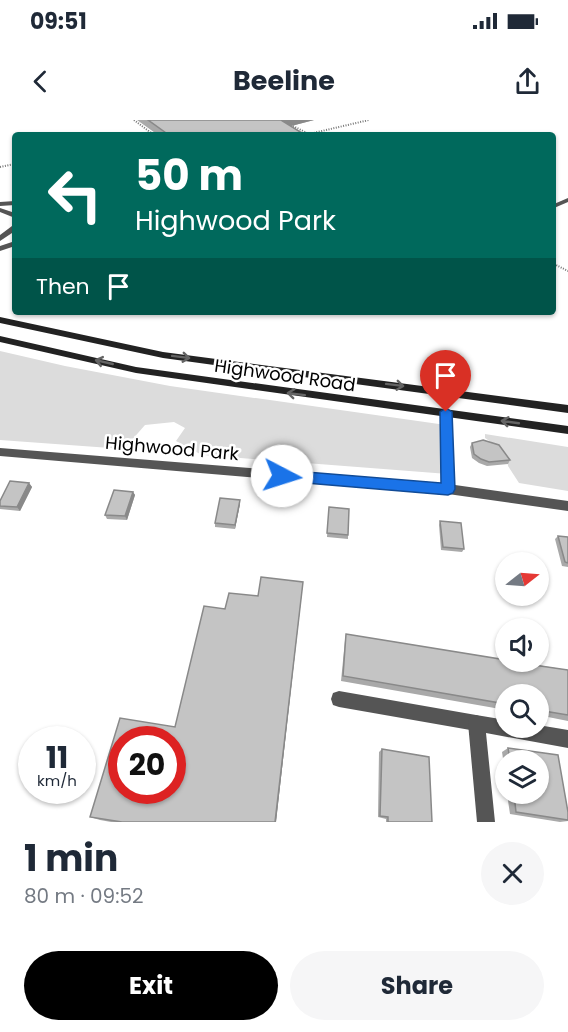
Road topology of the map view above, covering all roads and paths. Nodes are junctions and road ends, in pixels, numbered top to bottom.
1 (134, 120) edge
2 (369, 120) edge
3 (292, 126) edge
4 (150, 132) edge
5 (304, 132) edge
6 (322, 132) edge
7 (0, 320) edge
8 (0, 339) edge
9 (568, 409) edge
10 (446, 412) junction
11 (568, 430) edge
12 (0, 452) edge
13 (448, 489) junction
14 (568, 506) edge
15 (339, 699) dead end
16 (476, 723) junction
17 (568, 739) edge
18 (486, 822) edge

1 - 4 path
2 - 6 path
3 - 5 path
7 -> 9 street, Highwood Road
10 -> 8 street, Highwood Road
11 -> 10 street, Highwood Road
10 - 13 street
12 - 13 street, Highwood Park
13 - 14 street, Highwood Park
15 - 16 street
16 - 17 street
16 - 18 street

